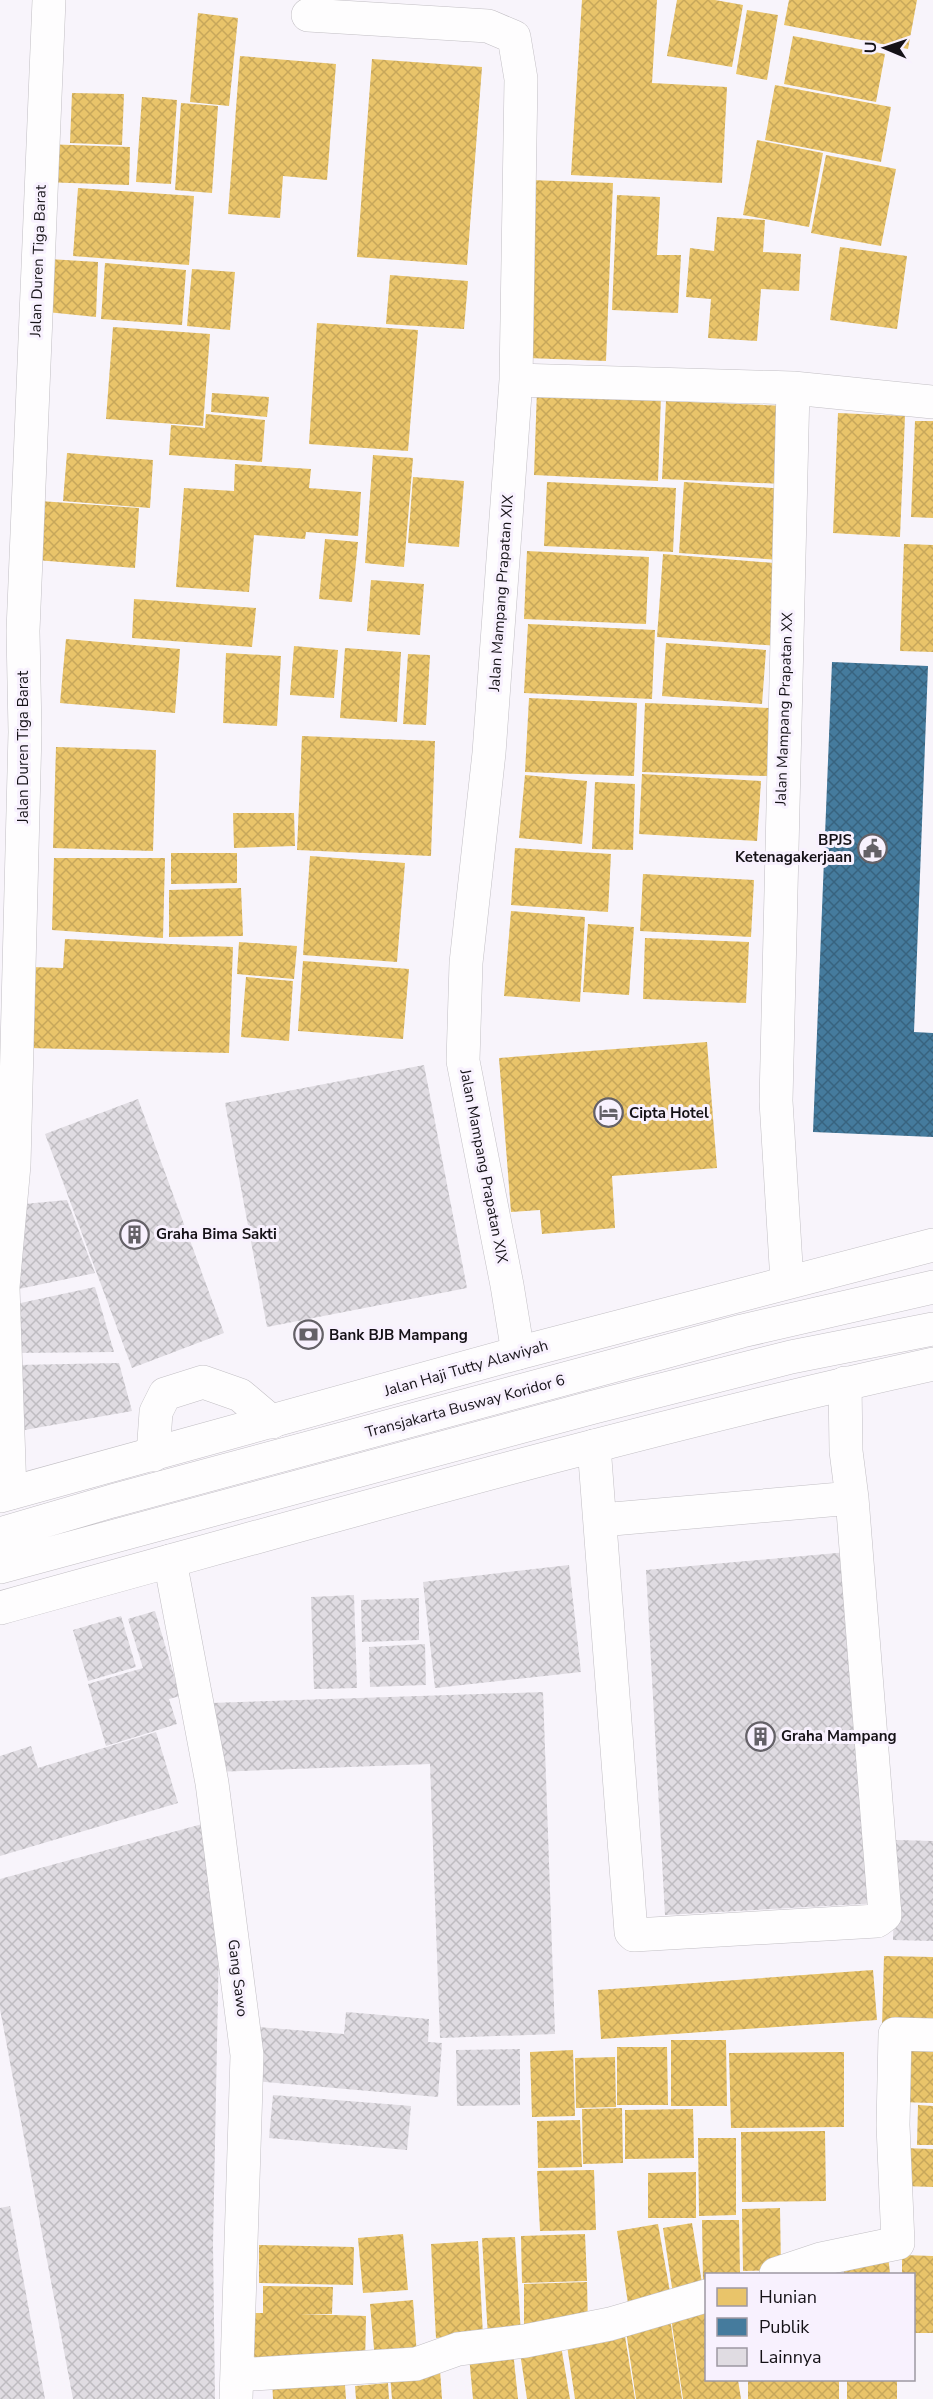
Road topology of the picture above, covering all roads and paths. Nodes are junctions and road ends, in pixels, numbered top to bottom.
1 (49, 0) edge
2 (308, 15) dead end
3 (516, 380) junction
4 (793, 388) junction
5 (933, 402) edge
6 (11, 630) edge
7 (933, 1245) edge
8 (787, 1282) junction
9 (933, 1287) edge
10 (933, 1329) edge
11 (518, 1353) junction
12 (933, 1364) edge
13 (845, 1383) junction
14 (272, 1422) junction
15 (594, 1446) junction
16 (153, 1455) junction
17 (5, 1495) edge
18 (852, 1498) junction
19 (601, 1520) junction
20 (0, 1534) edge
21 (170, 1561) junction
22 (0, 1567) edge
23 (0, 1608) edge
24 (933, 2035) edge
25 (779, 2273) edge
26 (705, 2296) edge
27 (237, 2387) edge

1 - 6 street, Jalan Duren Tiga Barat
2 - 3 street, Jalan Mampang Prapatan XIX
3 - 4 street
3 - 11 street, Jalan Mampang Prapatan XIX
4 - 5 street
4 - 8 street, Jalan Mampang Prapatan XX
6 - 17 street, Jalan Duren Tiga Barat
7 - 8 street, Jalan Haji Tutty Alawiyah
8 - 11 street, Jalan Haji Tutty Alawiyah
9 - 20 street, Transjakarta Busway Koridor 6
10 - 22 street
11 - 14 street, Jalan Haji Tutty Alawiyah
12 - 13 street
13 - 15 street
13 - 18 street
14 - 16 street, Jalan Haji Tutty Alawiyah
14 - 16 street
15 - 19 street
15 - 21 street
16 - 17 street, Jalan Haji Tutty Alawiyah
18 - 19 street
18 - 19 street
21 - 23 street
21 - 27 street, Gang Sawo
24 - 25 street
26 - 27 street

